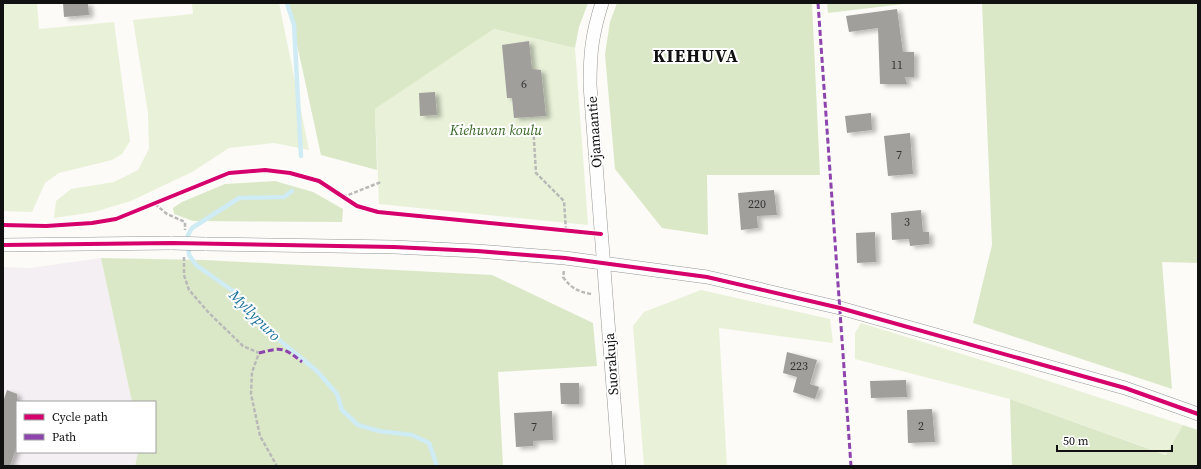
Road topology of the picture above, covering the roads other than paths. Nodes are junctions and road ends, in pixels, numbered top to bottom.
1 (602, 3) edge
2 (3, 245) edge
3 (603, 263) junction
4 (1198, 414) edge
5 (619, 466) edge

1 - 3 street, Ojamaantie
2 - 3 street, bridge
3 - 4 street
3 - 5 street, Suorakuja

